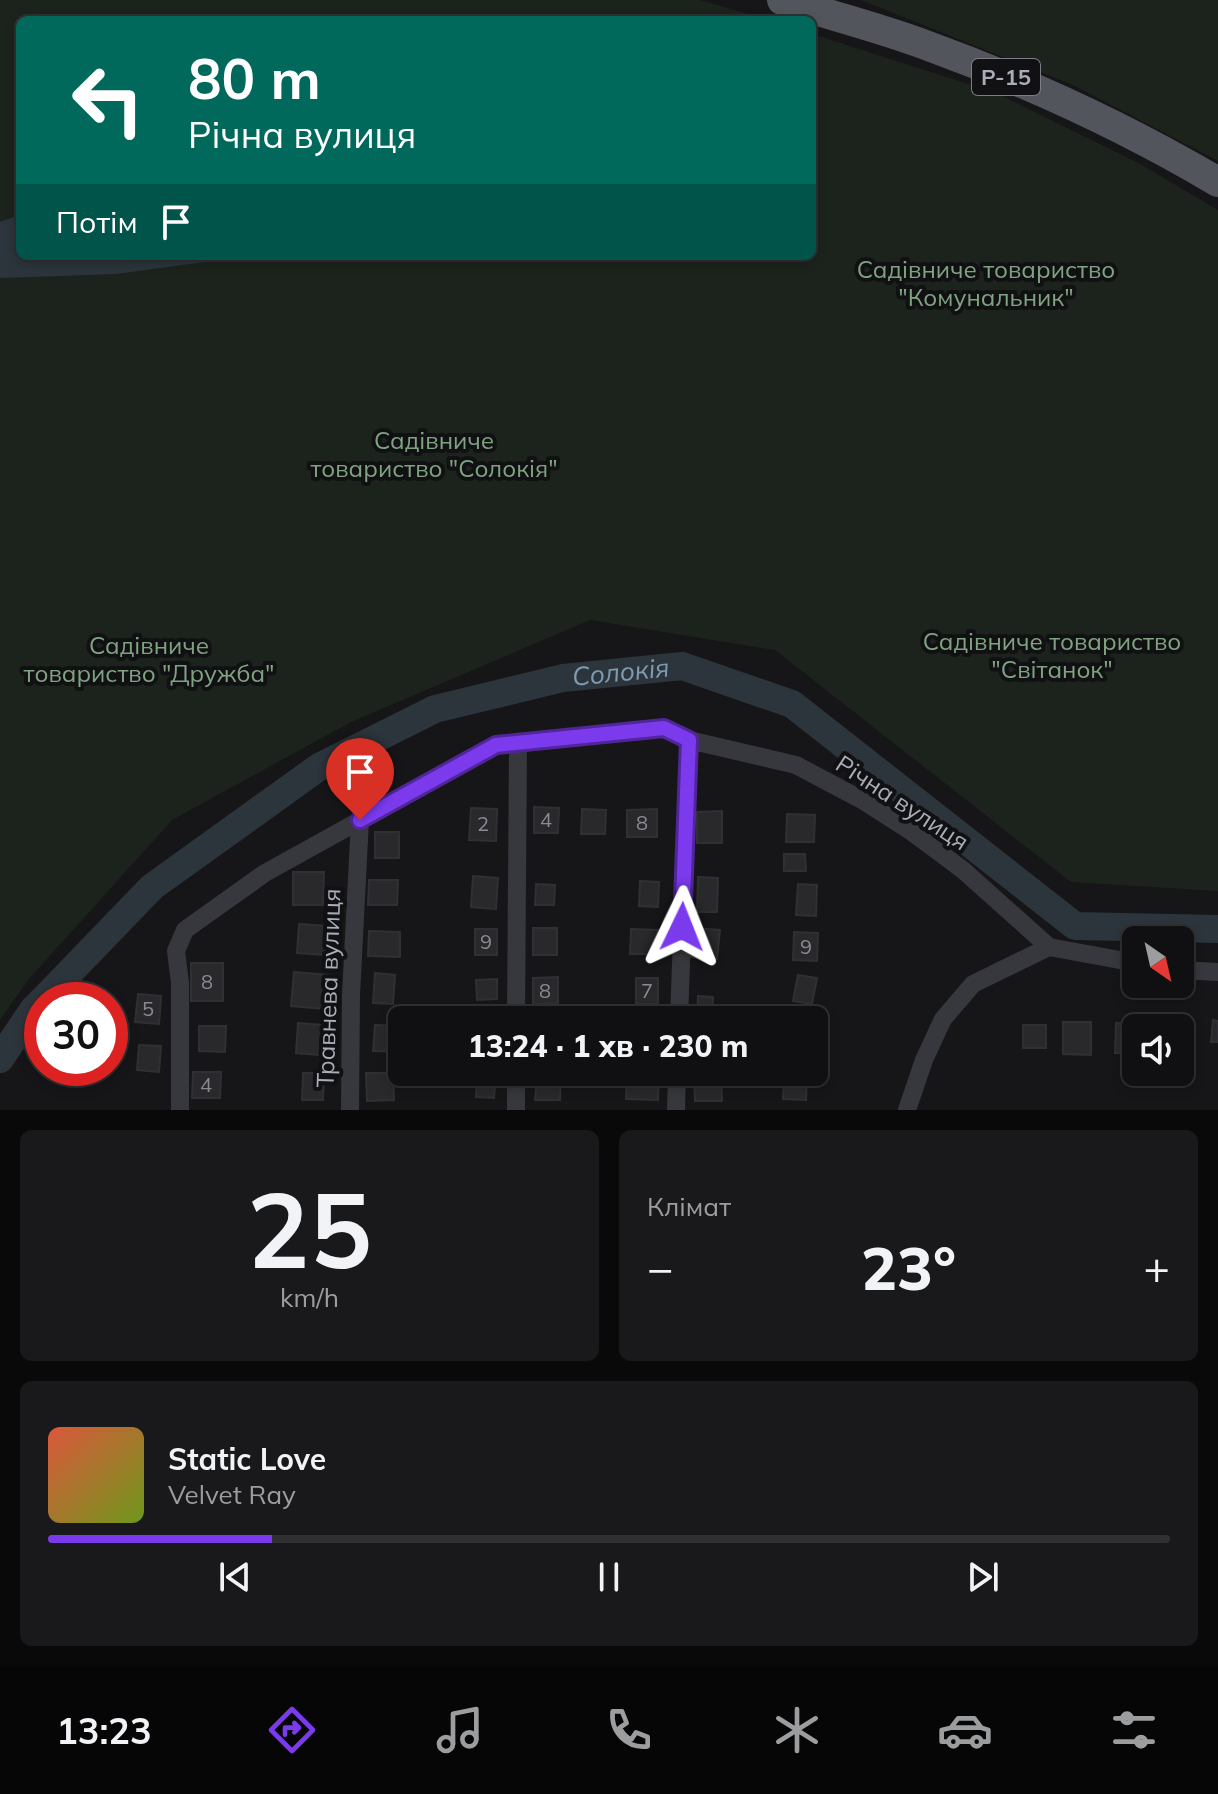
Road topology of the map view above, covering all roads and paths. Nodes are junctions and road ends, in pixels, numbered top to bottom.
1 (782, 0) edge
2 (1218, 182) edge
3 (689, 740) junction
4 (518, 743) junction
5 (360, 820) junction
6 (1049, 947) junction
7 (1122, 960) edge
8 (1194, 971) edge
9 (1218, 972) edge
10 (516, 1006) edge
11 (680, 1006) edge
12 (516, 1086) edge
13 (677, 1086) edge
14 (180, 1110) edge
15 (350, 1110) edge
16 (516, 1110) edge
17 (676, 1110) edge
18 (907, 1110) edge

1 - 2 main road, Р-15
3 - 4 street, Річна вулиця
3 - 6 street, Річна вулиця
3 - 11 street
4 - 5 street, Річна вулиця
4 - 10 street
5 - 14 street, Річна вулиця
5 - 15 street, Травнева вулиця
6 - 7 street
6 - 18 street
8 - 9 street
12 - 16 street
13 - 17 street

